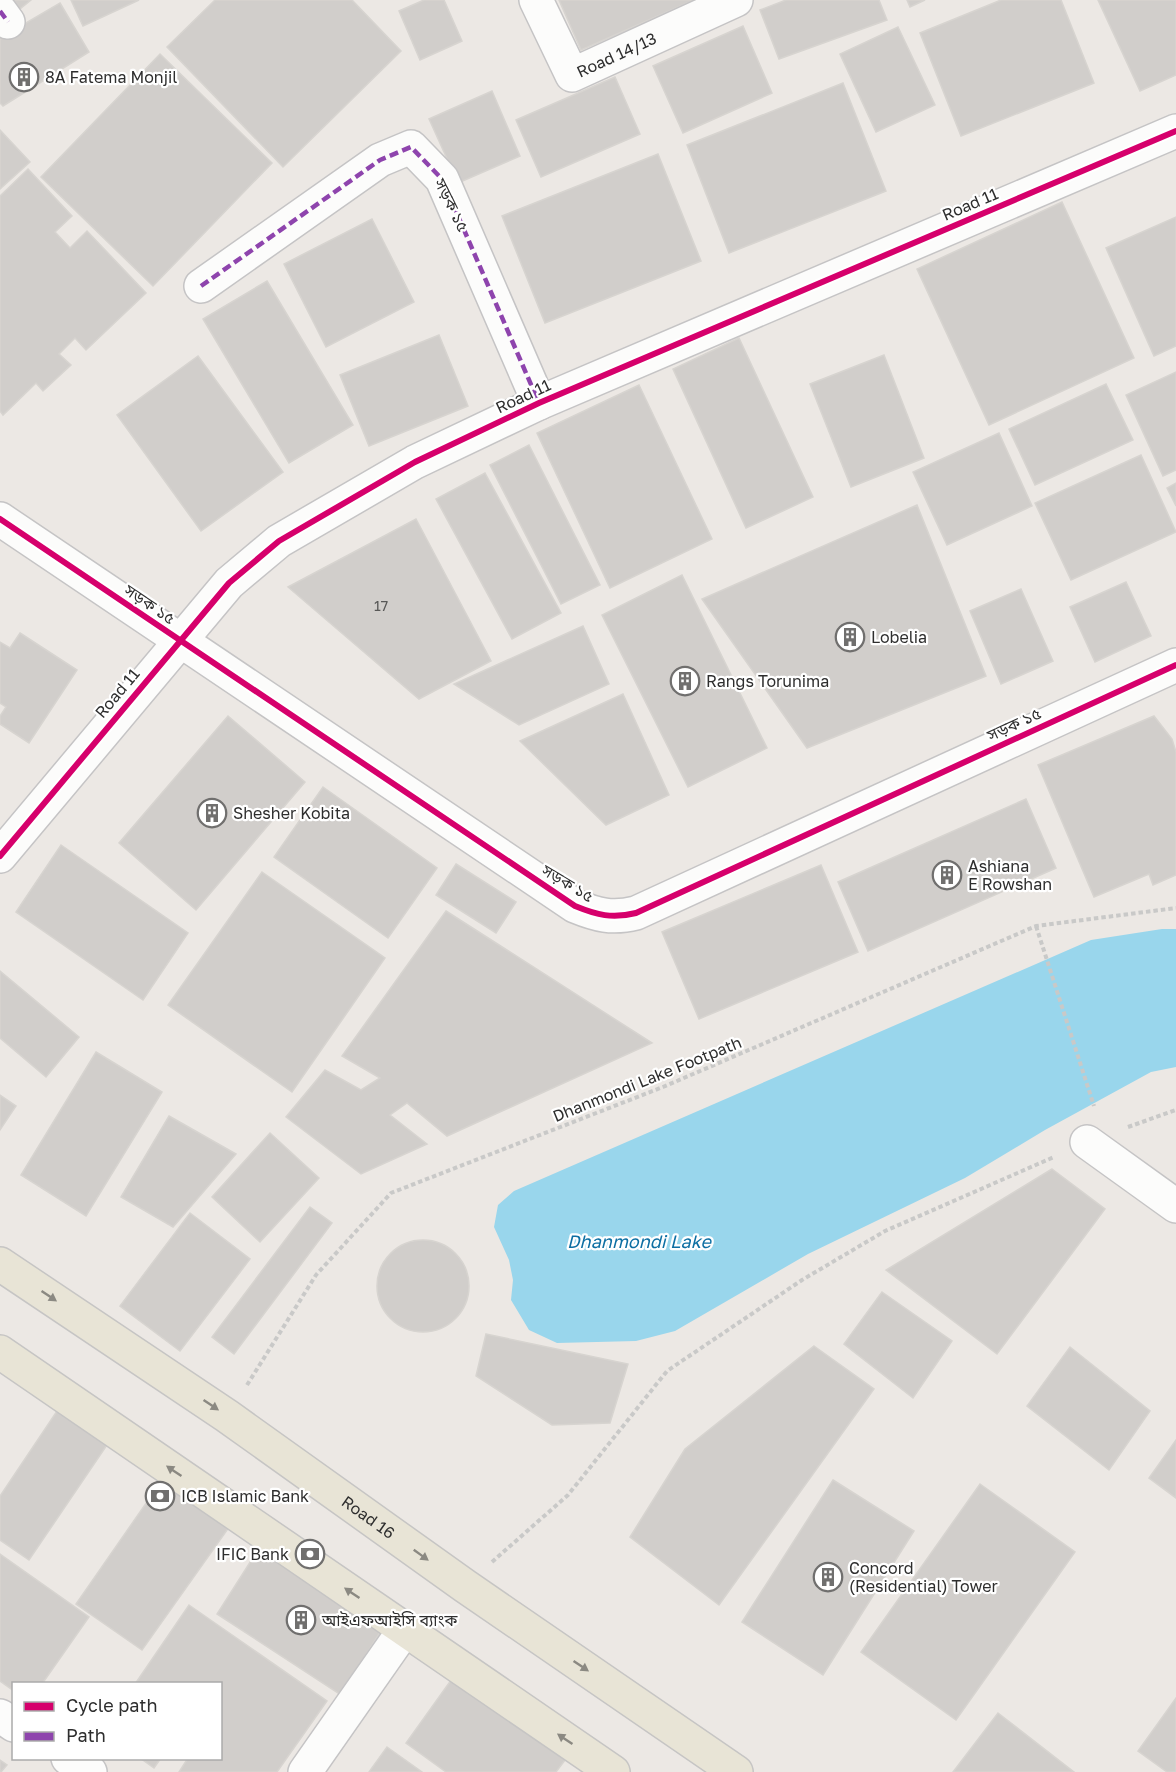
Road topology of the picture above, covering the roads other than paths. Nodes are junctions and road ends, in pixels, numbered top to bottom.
1 (536, 0) edge
2 (736, 0) edge
3 (1176, 131) edge
4 (201, 286) dead end
5 (539, 403) junction
6 (0, 519) edge
7 (179, 640) junction
8 (1176, 665) edge
9 (0, 856) edge
10 (1087, 1142) road end
11 (1176, 1206) edge
12 (0, 1264) edge
13 (0, 1352) edge
14 (405, 1629) junction
15 (71, 1760) edge
16 (90, 1772) edge
17 (305, 1772) edge
18 (614, 1772) edge
19 (736, 1772) edge

1 - 2 street, Road 14/13
3 - 5 street, Road 11
4 - 5 street, সড়ক ১৫
5 - 7 street, Road 11
6 - 7 street, সড়ক ১৫
7 - 8 street, সড়ক ১৫
7 - 9 street, Road 11
10 - 11 street
12 -> 19 main road, Road 16
14 -> 13 main road
14 - 17 street
18 -> 14 main road
15 - 16 street

